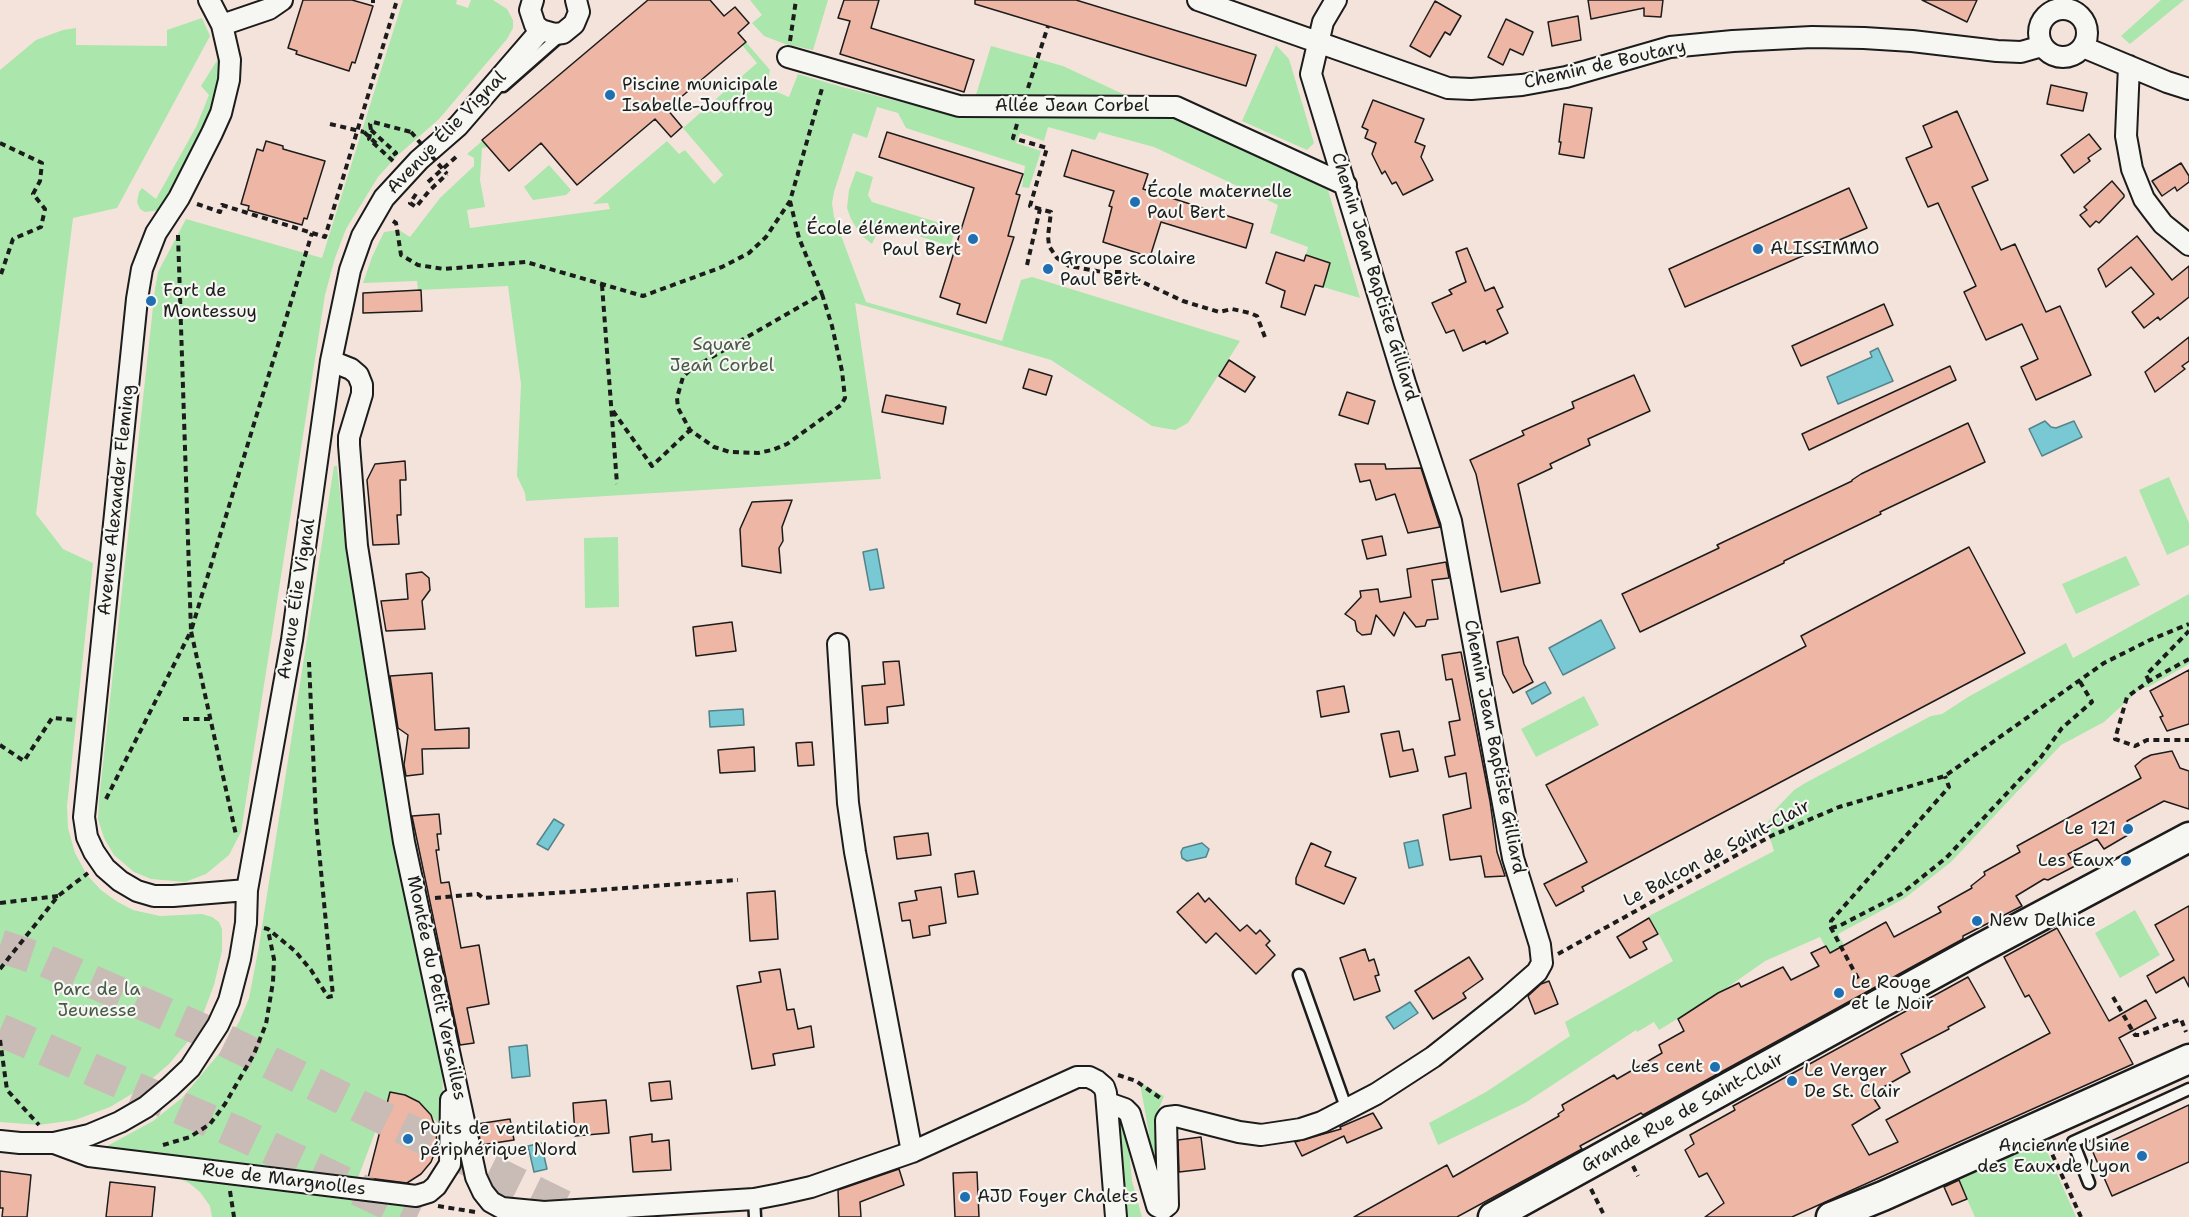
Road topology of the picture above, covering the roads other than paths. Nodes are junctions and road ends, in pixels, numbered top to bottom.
1 (209, 0) edge
2 (282, 0) edge
3 (532, 0) edge
4 (1198, 0) edge
5 (1336, 0) edge
6 (580, 2) edge
7 (1232, 5) edge
8 (2054, 5) edge
9 (222, 25) junction
10 (541, 30) junction
11 (563, 33) junction
12 (1319, 41) junction
13 (2042, 46) junction
14 (2083, 47) junction
15 (789, 51) road end
16 (2129, 66) junction
17 (2189, 89) edge
18 (458, 126) junction
19 (1346, 185) junction
20 (2189, 245) edge
21 (331, 362) junction
22 (837, 644) dead end
23 (2189, 837) edge
24 (247, 890) junction
25 (1299, 975) dead end
26 (2188, 1045) edge
27 (450, 1058) junction
28 (2189, 1089) edge
29 (1108, 1103) junction
30 (1347, 1110) junction
31 (0, 1141) edge
32 (54, 1143) junction
33 (912, 1152) junction
34 (2089, 1183) dead end
35 (754, 1208) edge
36 (1116, 1217) edge
37 (1493, 1217) edge
38 (1831, 1217) edge

1 - 9 street, Avenue Alexander Fleming
2 - 9 street
3 - 10 street
4 - 7 street
5 - 12 street, Chemin Jean Baptiste Gilliard
6 - 11 street
7 - 12 street
8 - 13 street
8 - 14 street
9 - 24 street, Avenue Alexander Fleming
10 - 11 street
10 - 18 street, Avenue Élie Vignal
11 - 18 lane
12 - 13 street, Chemin de Boutary
12 - 19 street, Chemin Jean Baptiste Gilliard
13 - 14 street
14 - 16 street
15 - 19 street, Allée Jean Corbel
16 - 17 street
16 - 20 street
18 - 21 street, Avenue Élie Vignal
19 - 30 street, Chemin Jean Baptiste Gilliard
21 - 24 street, Avenue Élie Vignal
21 - 27 street, Montée du Petit Versailles
22 - 33 street
23 - 37 main road, Grande Rue de Saint-Clair
24 - 32 street, Avenue Élie Vignal
25 - 30 lane
26 - 38 main road
27 - 32 street, Rue de Margnolles
27 - 35 street, Montée du Petit Versailles
28 - 34 lane
29 - 30 street
29 - 33 street
29 - 36 street
31 - 32 street, Rue de Margnolles
33 - 35 street

